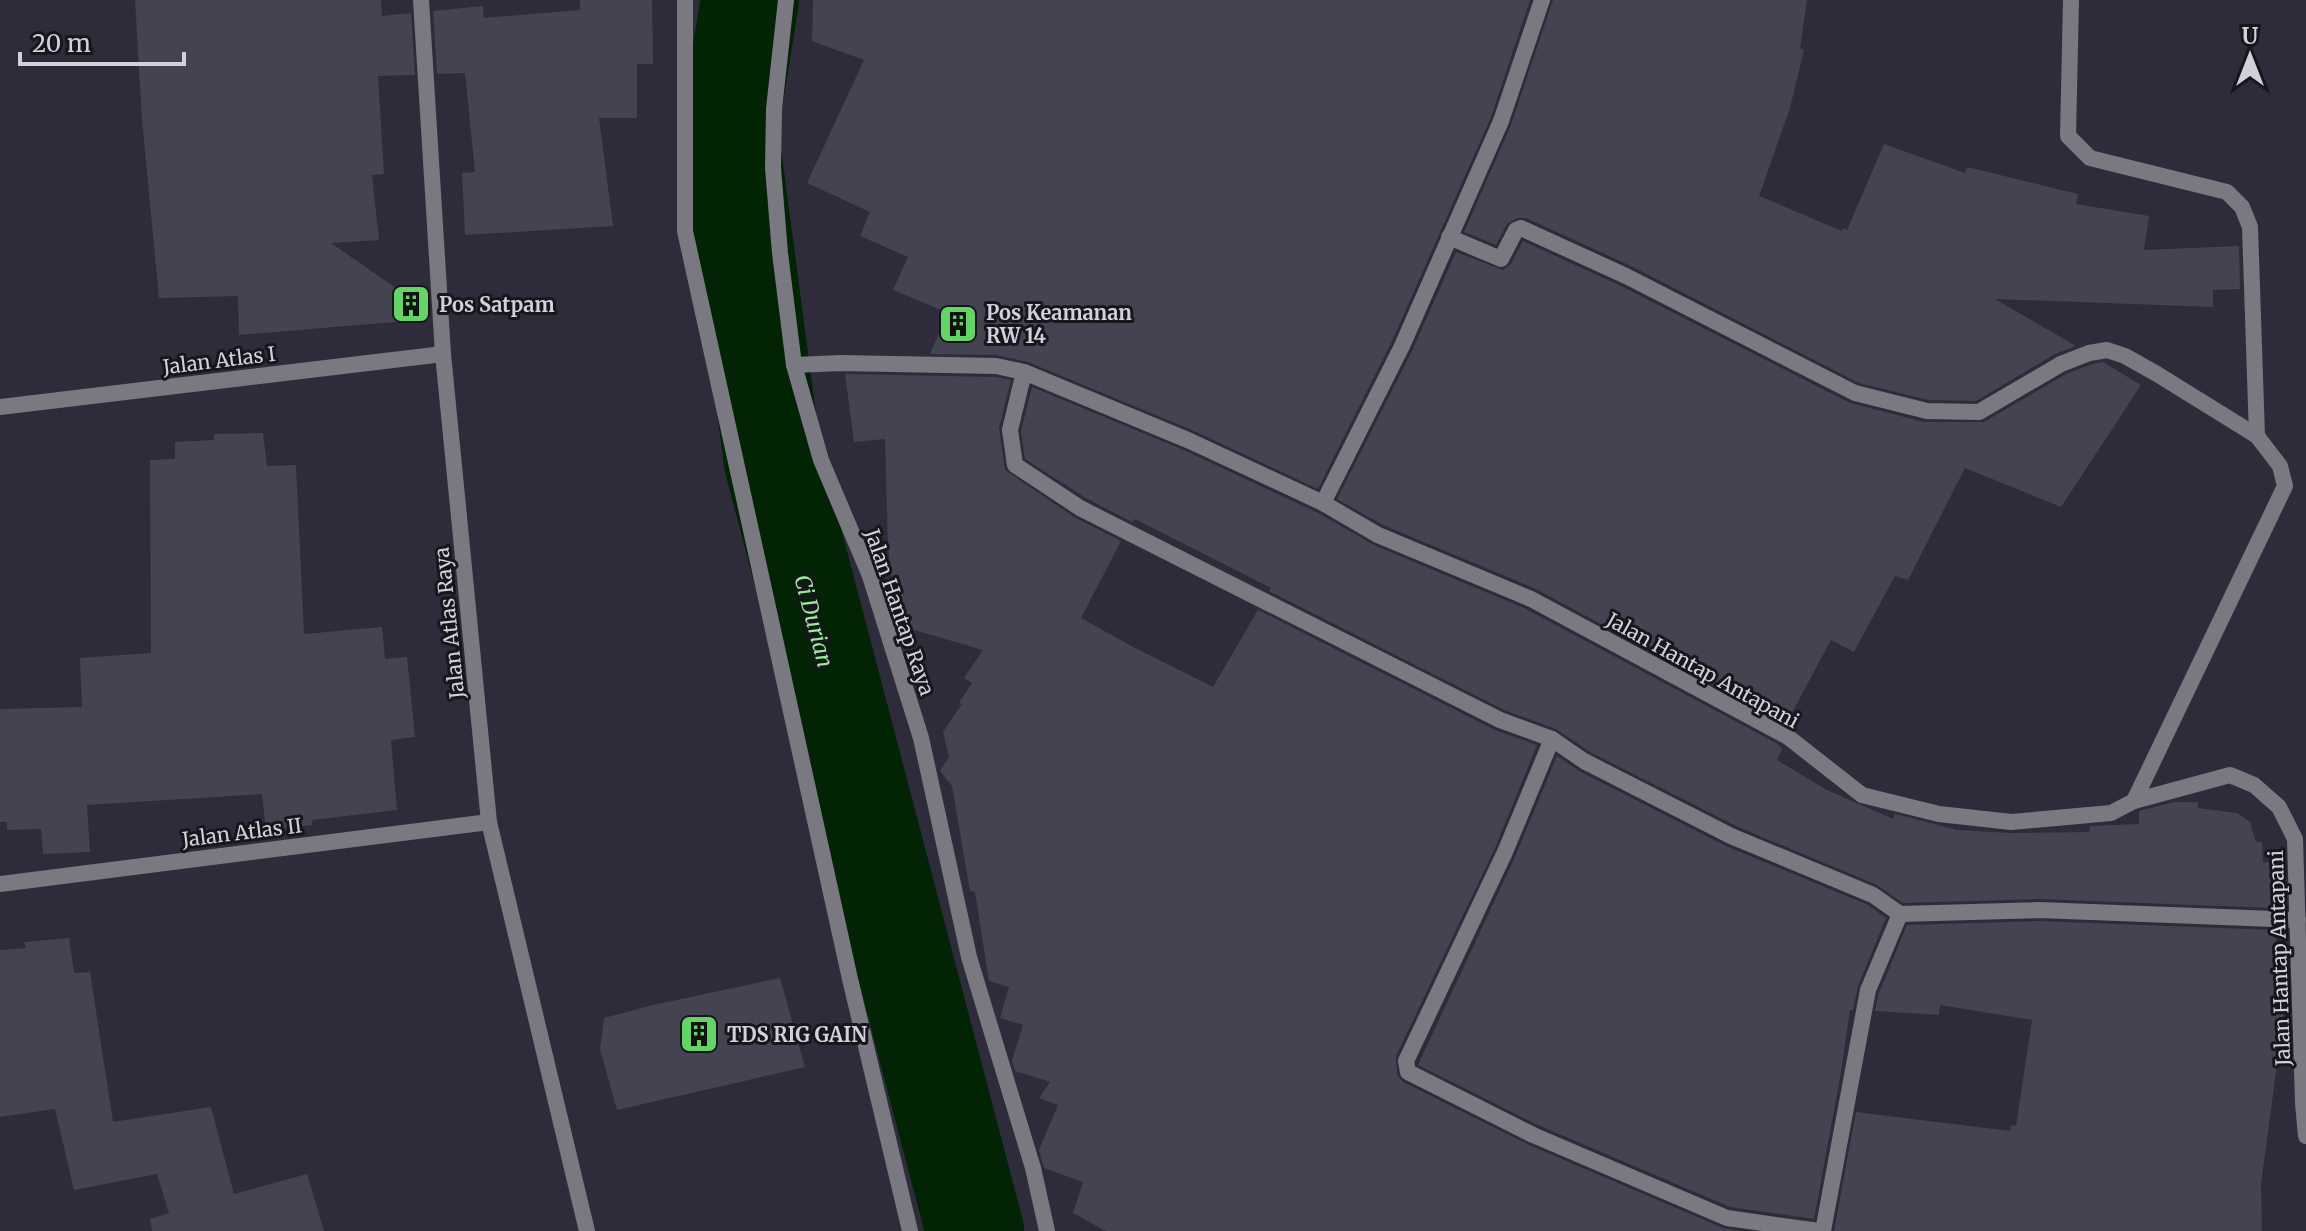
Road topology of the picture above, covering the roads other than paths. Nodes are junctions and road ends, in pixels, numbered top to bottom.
1 (421, 0) edge
2 (685, 0) edge
3 (786, 0) edge
4 (1542, 0) edge
5 (2071, 0) edge
6 (1449, 237) junction
7 (443, 354) junction
8 (794, 365) junction
9 (1024, 372) junction
10 (0, 407) edge
11 (2257, 436) junction
12 (1323, 503) junction
13 (1552, 739) junction
14 (2134, 801) junction
15 (489, 822) junction
16 (0, 884) edge
17 (1900, 914) junction
18 (2298, 920) junction
19 (2306, 1136) edge
20 (587, 1231) edge
21 (910, 1231) edge
22 (1047, 1231) edge
23 (1821, 1231) edge

1 - 7 street, Jalan Atlas Raya
2 - 21 street
3 - 8 street, Jalan Hantap Raya
4 - 6 street
5 - 11 street
6 - 11 street
6 - 12 street
7 - 10 street, Jalan Atlas I
7 - 15 street, Jalan Atlas Raya
8 - 9 street, Jalan Hantap Antapani
8 - 22 street, Jalan Hantap Raya
9 - 12 street, Jalan Hantap Antapani
9 - 13 street
11 - 14 street
12 - 14 street, Jalan Hantap Antapani
13 - 17 street
13 - 23 street
14 - 18 street, Jalan Hantap Antapani
15 - 16 street, Jalan Atlas II
15 - 20 street, Jalan Atlas Raya
17 - 18 street
17 - 23 street
18 - 19 street, Jalan Hantap Antapani

